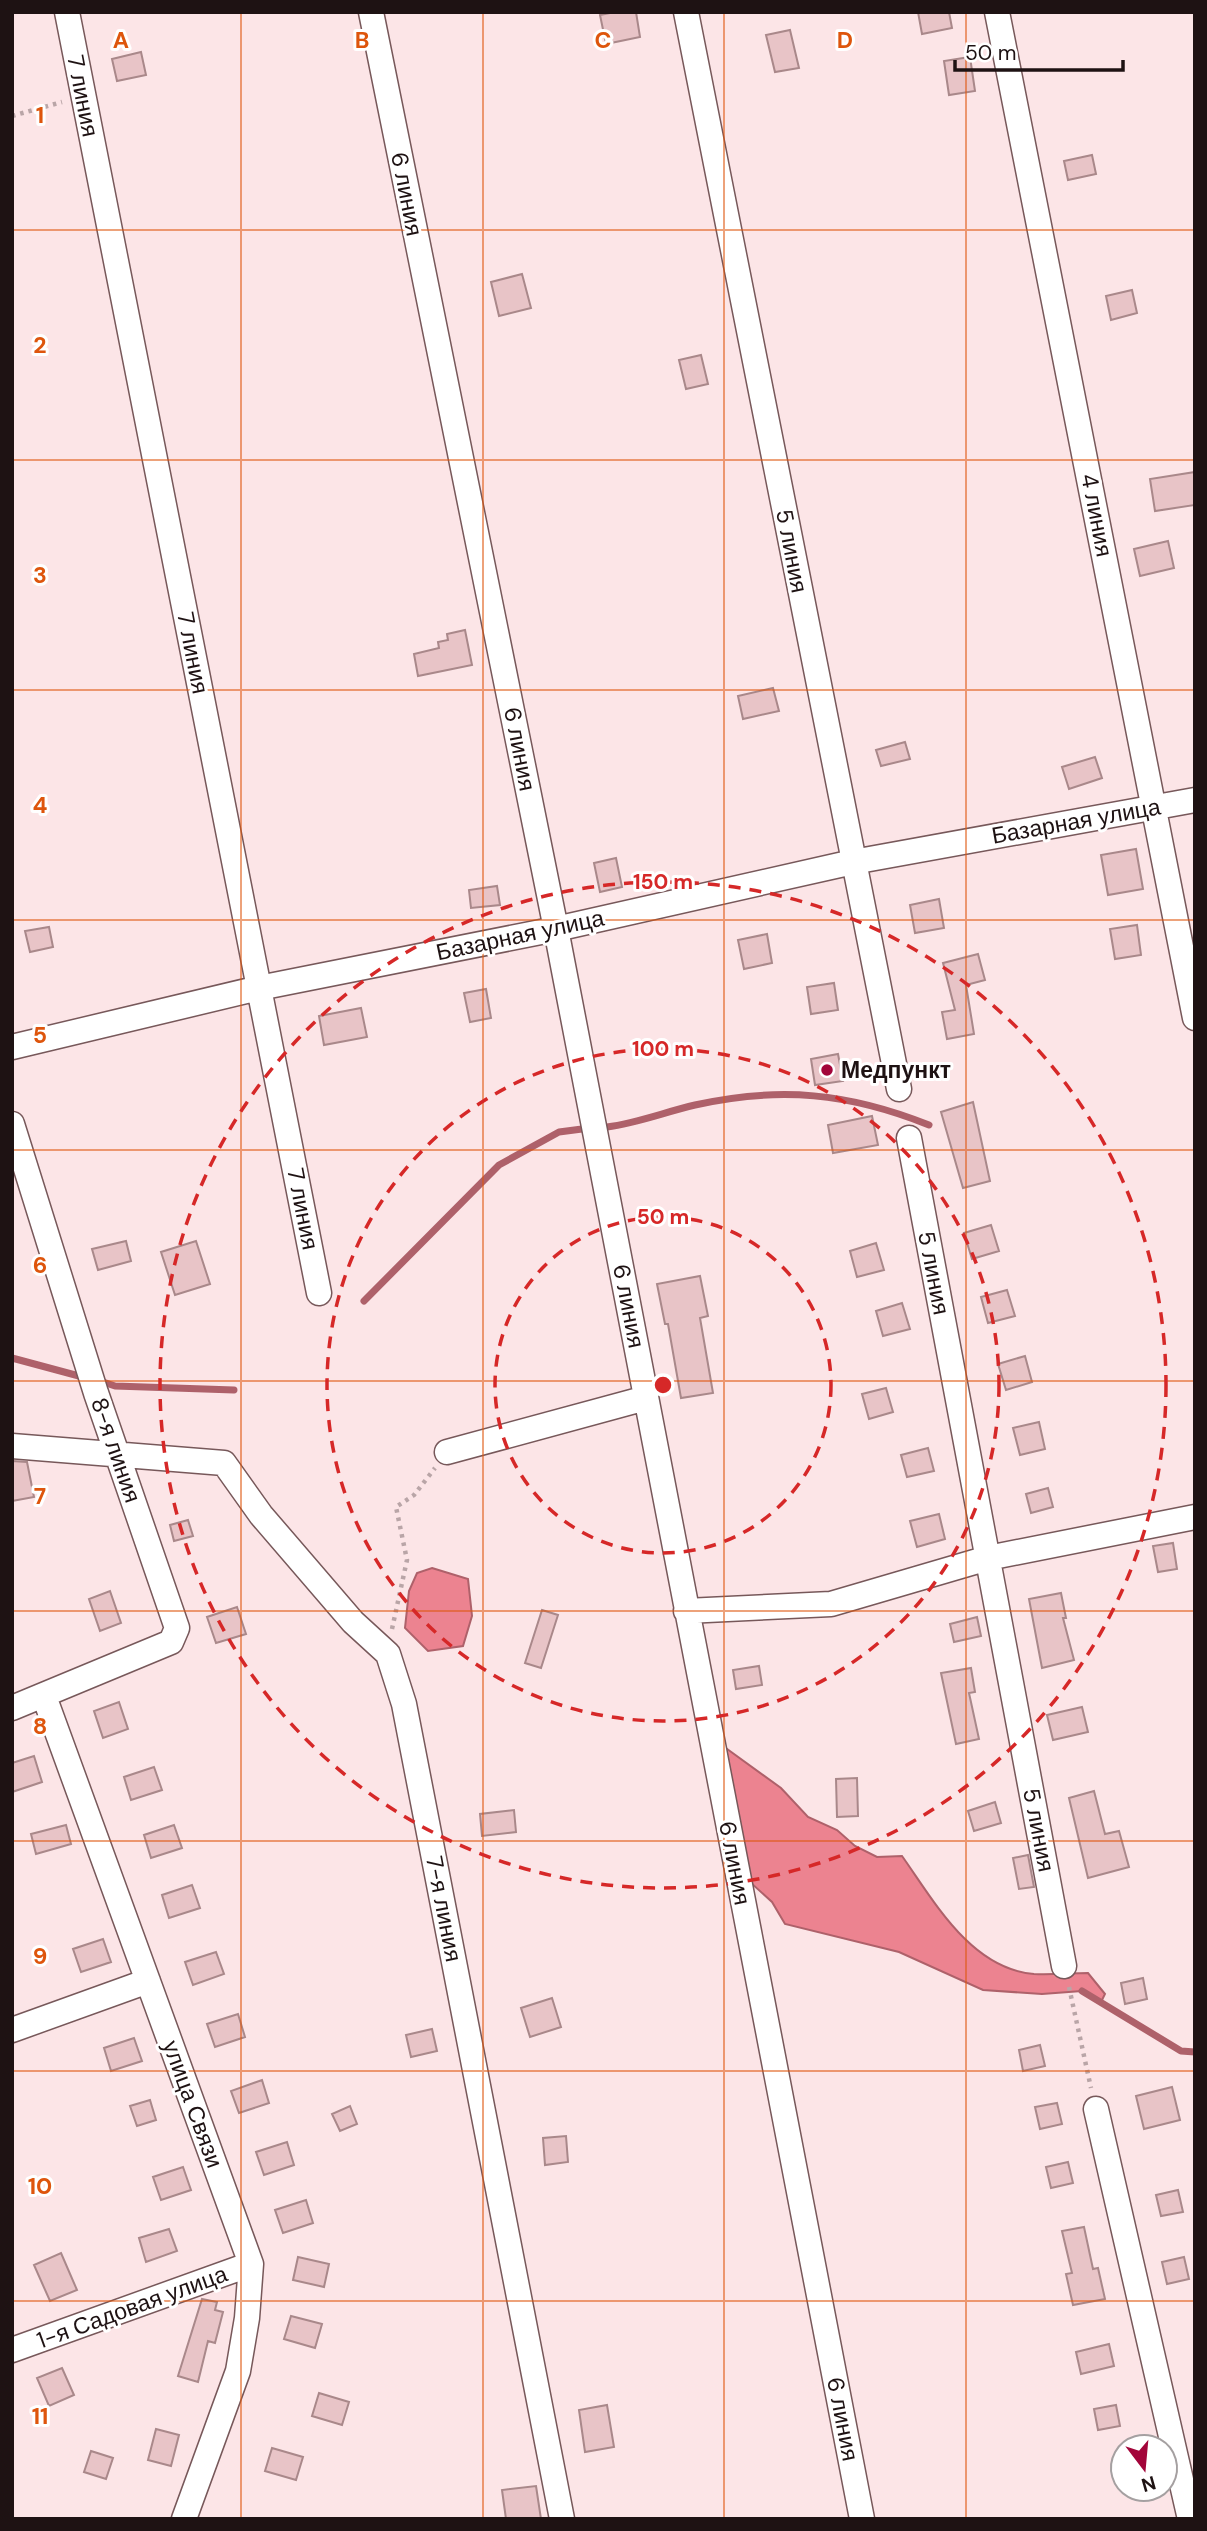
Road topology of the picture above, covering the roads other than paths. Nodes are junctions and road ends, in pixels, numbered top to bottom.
1 (67, 12) edge
2 (371, 12) edge
3 (686, 12) edge
4 (997, 12) edge
5 (1195, 800) edge
6 (1155, 806) junction
7 (853, 862) junction
8 (556, 929) junction
9 (259, 988) junction
10 (1195, 1018) edge
11 (12, 1047) edge
12 (899, 1089) dead end
13 (12, 1124) edge
14 (909, 1138) dead end
15 (319, 1293) dead end
16 (646, 1398) junction
17 (12, 1446) edge
18 (447, 1452) road end
19 (118, 1453) junction
20 (1195, 1517) edge
21 (988, 1558) junction
22 (686, 1611) junction
23 (44, 1696) junction
24 (12, 1708) edge
25 (1064, 1966) road end
26 (148, 1981) junction
27 (12, 2030) edge
28 (1096, 2109) road end
29 (251, 2264) junction
30 (12, 2350) edge
31 (184, 2519) edge
32 (562, 2519) edge
33 (862, 2519) edge
34 (1190, 2519) edge

1 - 9 street, 7 линия
2 - 8 street, 6 линия
3 - 7 street, 5 линия
4 - 6 street, 4 линия
5 - 6 street, Базарная улица
6 - 7 street, Базарная улица
6 - 10 street, 4 линия
7 - 8 street, Базарная улица
7 - 12 street, 5 линия
8 - 9 street, Базарная улица
8 - 16 street, 6 линия
9 - 11 street, Базарная улица
9 - 15 street, 7 линия
13 - 19 street, 8-я линия
14 - 21 street, 5 линия
16 - 18 street
16 - 22 street, 6 линия
17 - 19 street
19 - 23 street, 8-я линия
19 - 32 street, 7-я линия
20 - 21 street
21 - 22 street
21 - 25 street, 5 линия
22 - 33 street, 6 линия
23 - 24 street, 8-я линия
23 - 26 street, улица Связи
26 - 27 street
26 - 29 street, улица Связи
28 - 34 street
29 - 30 street, 1-я Садовая улица
29 - 31 street, улица Связи

